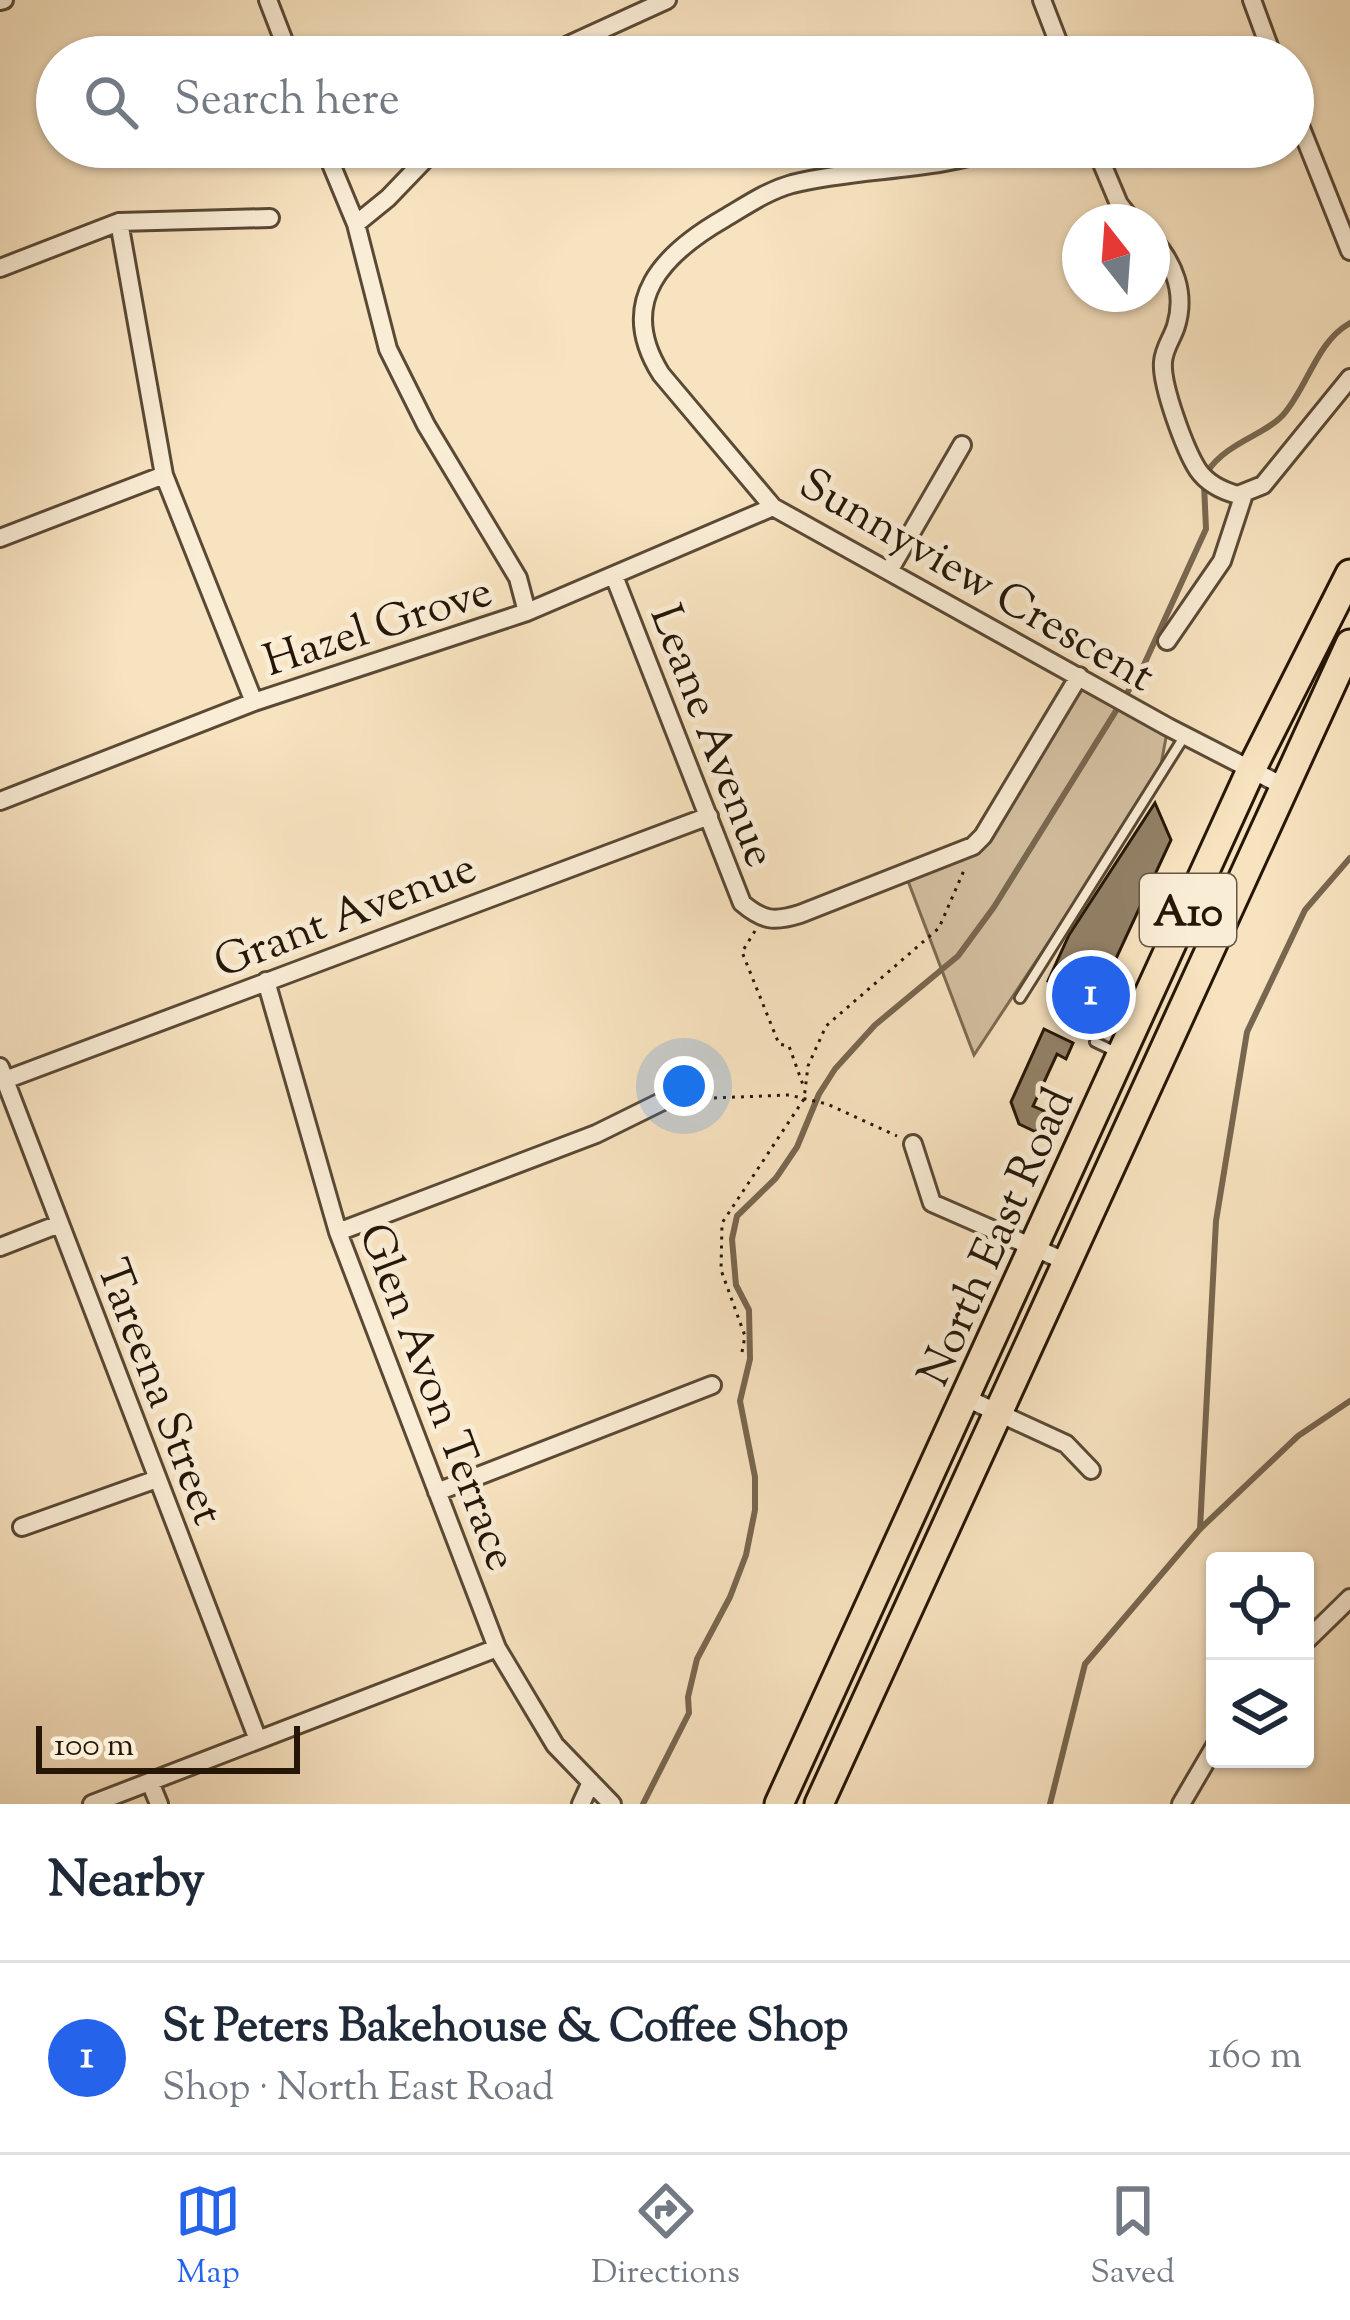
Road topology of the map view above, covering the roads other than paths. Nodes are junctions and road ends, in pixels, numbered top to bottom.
1 (268, 0) edge
2 (667, 0) edge
3 (1042, 0) edge
4 (1252, 0) edge
5 (282, 36) edge
6 (588, 36) edge
7 (1056, 36) edge
8 (1265, 36) edge
9 (1314, 160) edge
10 (333, 168) edge
11 (417, 168) edge
12 (894, 168) edge
13 (1104, 168) edge
14 (1119, 204) edge
15 (270, 218) dead end
16 (119, 222) junction
17 (356, 224) junction
18 (1350, 250) edge
19 (1170, 265) edge
20 (0, 268) edge
21 (1350, 378) edge
22 (962, 445) dead end
23 (164, 475) junction
24 (1244, 494) junction
25 (773, 507) junction
26 (0, 538) edge
27 (889, 571) junction
28 (1350, 574) edge
29 (614, 576) junction
30 (527, 612) junction
31 (1167, 641) dead end
32 (1350, 644) edge
33 (1079, 676) junction
34 (254, 702) junction
35 (1185, 736) junction
36 (1251, 770) junction
37 (1283, 786) junction
38 (0, 801) edge
39 (709, 816) junction
40 (266, 981) junction
41 (1020, 998) dead end
42 (1095, 1042) dead end
43 (1122, 1055) junction
44 (2, 1074) edge
45 (667, 1099) road end
46 (913, 1144) road end
47 (59, 1224) junction
48 (338, 1232) junction
49 (0, 1247) edge
50 (1034, 1249) junction
51 (1067, 1262) junction
52 (712, 1385) dead end
53 (966, 1398) junction
54 (998, 1410) junction
55 (1091, 1470) dead end
56 (157, 1479) junction
57 (437, 1492) junction
58 (22, 1527) dead end
59 (1348, 1604) edge
60 (1314, 1634) edge
61 (497, 1648) junction
62 (258, 1740) junction
63 (1206, 1761) edge
64 (150, 1782) junction
65 (591, 1782) junction
66 (92, 1804) edge
67 (159, 1804) edge
68 (581, 1804) edge
69 (612, 1804) edge
70 (779, 1804) edge
71 (819, 1804) edge
72 (1181, 1804) edge

1 - 5 street
2 - 6 street
3 - 7 street
4 - 8 street
9 - 18 street
10 - 17 street
11 - 17 street
12 - 25 street, Sunnyview Crescent
13 - 14 street
15 - 16 street
16 - 20 street
16 - 23 street
17 - 30 street
19 - 24 street
21 - 24 street
22 - 27 street
23 - 26 street
23 - 34 street
24 - 31 street
25 - 27 street, Sunnyview Crescent
25 - 29 street, Hazel Grove
27 - 33 street, Sunnyview Crescent
28 - 36 main road, North East Road / A10
29 - 30 street, Hazel Grove
29 - 39 street, Leane Avenue
30 - 34 street, Hazel Grove
32 - 37 main road, North East Road / A10
33 - 35 street, Sunnyview Crescent
33 - 39 street, Leane Avenue
34 - 38 street, Hazel Grove
35 - 36 street, Sunnyview Crescent
35 - 41 lane
36 - 37 street, Sunnyview Crescent
36 - 43 main road, North East Road / A10
37 - 51 main road, North East Road / A10
39 - 40 street, Grant Avenue
40 - 44 street, Grant Avenue
40 - 48 street, Glen Avon Terrace
42 - 43 lane
43 - 50 main road, North East Road / A10
44 - 47 street, Tareena Street
45 - 48 street
46 - 50 street
47 - 49 street
47 - 56 street, Tareena Street
48 - 57 street, Glen Avon Terrace
50 - 51 street
50 - 53 main road, North East Road / A10
51 - 54 main road, North East Road / A10
52 - 57 street
53 - 54 street
53 - 70 main road, North East Road / A10
54 - 55 street
54 - 71 main road, North East Road / A10
56 - 58 street
56 - 62 street, Tareena Street
57 - 61 street, Glen Avon Terrace
59 - 60 street
61 - 62 street
61 - 65 street, Glen Avon Terrace
62 - 64 street
63 - 72 street
64 - 66 street
64 - 67 street
65 - 68 street
65 - 69 street, Glen Avon Terrace

